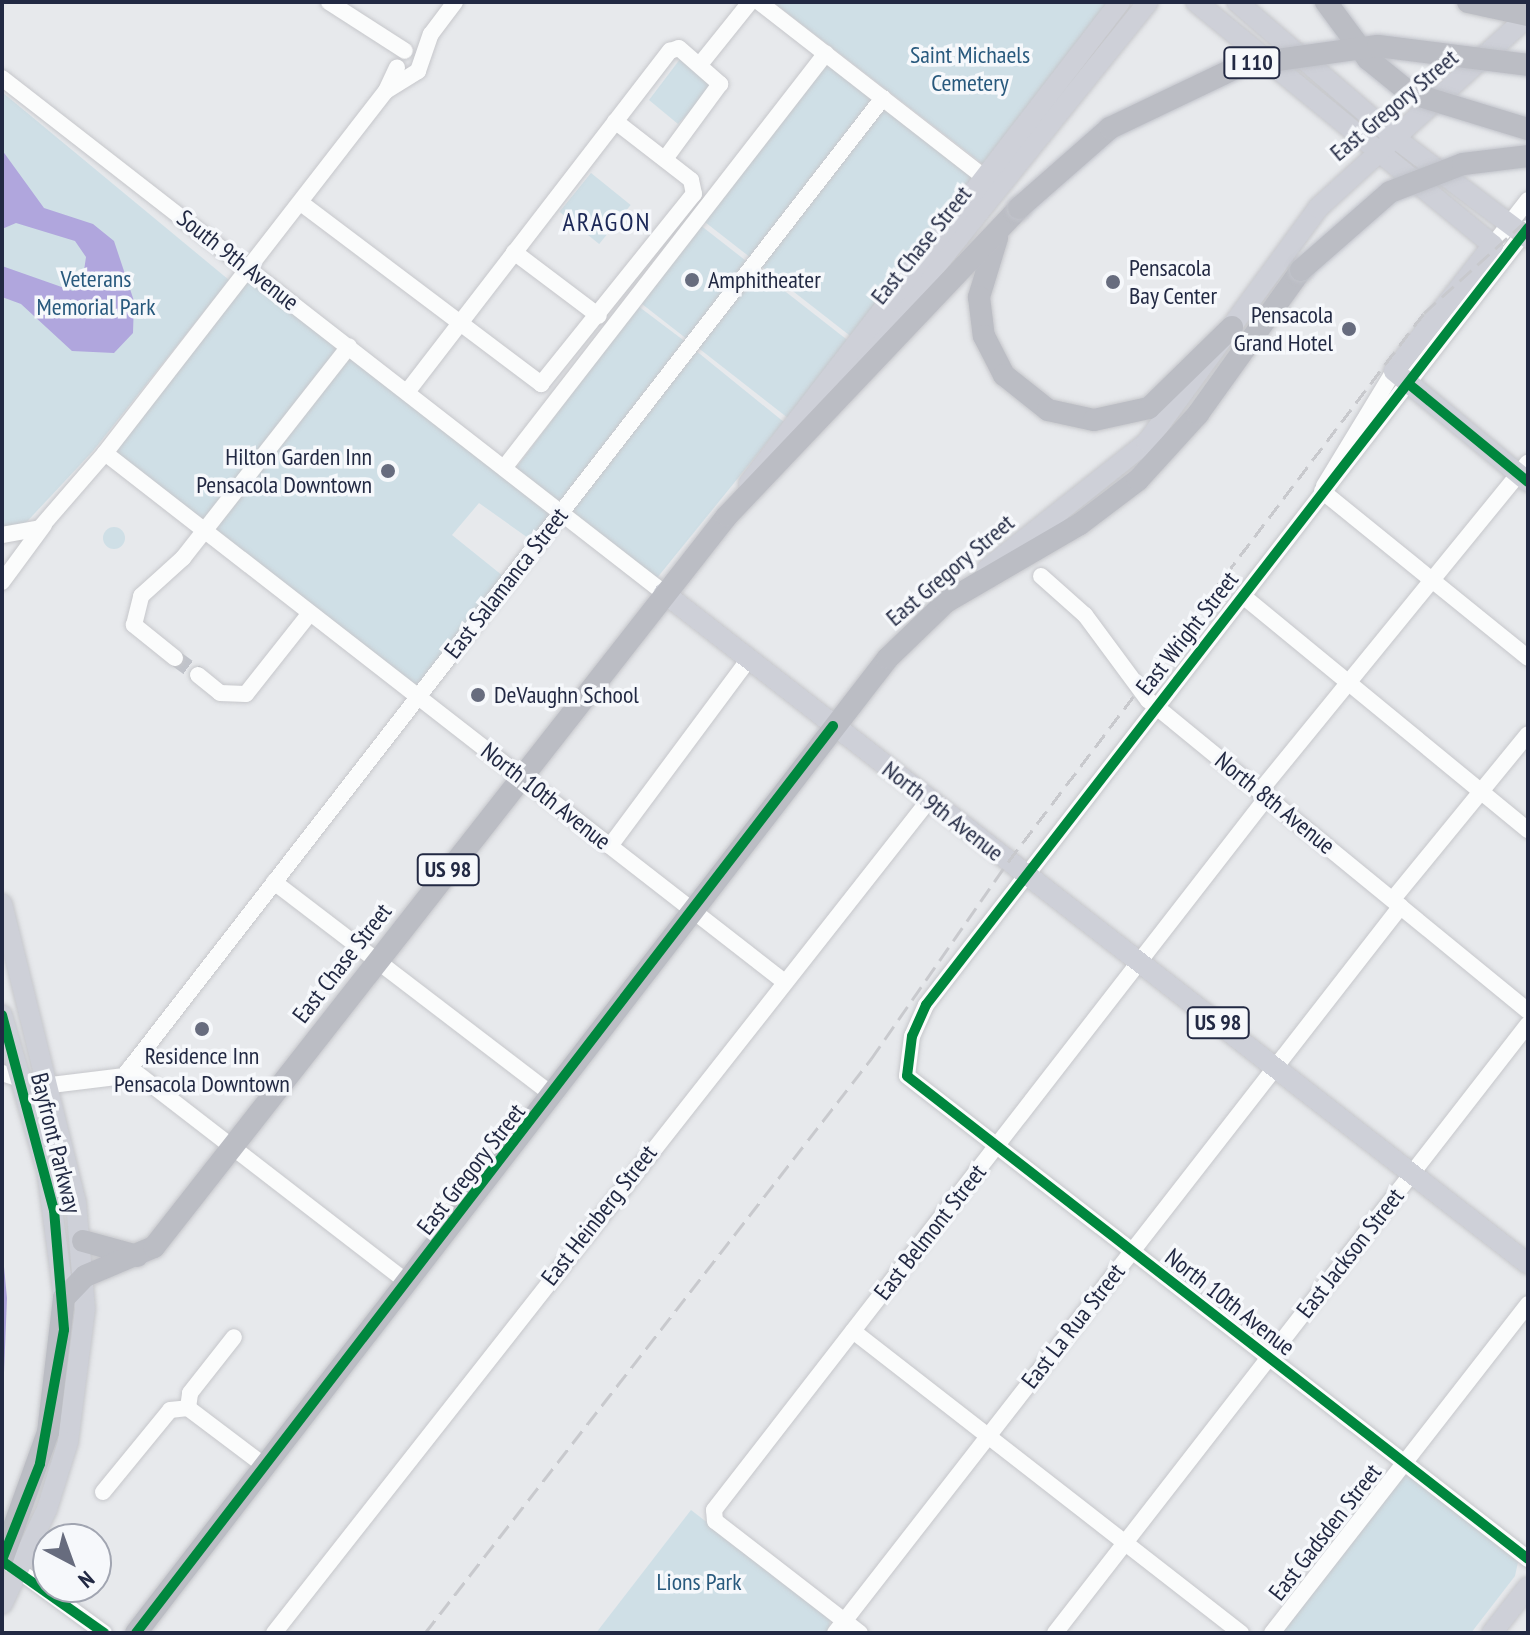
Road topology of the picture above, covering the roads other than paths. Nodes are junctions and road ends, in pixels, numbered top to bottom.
1 (329, 2) edge
2 (455, 2) edge
3 (750, 2) edge
4 (759, 2) edge
5 (1120, 2) edge
6 (1148, 2) edge
7 (1196, 2) edge
8 (1326, 2) edge
9 (1468, 2) edge
10 (1238, 3) edge
11 (1528, 15) edge
12 (1222, 24) junction
13 (826, 53) junction
14 (406, 61) junction
15 (702, 62) junction
16 (1528, 65) edge
17 (3, 79) edge
18 (883, 98) junction
19 (615, 121) junction
20 (1528, 129) edge
21 (1395, 138) junction
22 (1376, 154) junction
23 (1528, 156) edge
24 (665, 159) junction
25 (985, 178) junction
26 (1528, 200) edge
27 (301, 203) junction
28 (1002, 226) junction
29 (1522, 231) edge
30 (1493, 245) junction
31 (514, 252) junction
32 (249, 269) junction
33 (599, 316) junction
34 (458, 325) junction
35 (1232, 327) junction
36 (349, 346) junction
37 (1394, 371) junction
38 (1410, 385) junction
39 (407, 392) junction
40 (473, 443) joint
41 (785, 451) junction
42 (105, 453) junction
43 (504, 468) junction
44 (1525, 472) edge
45 (1322, 491) junction
46 (561, 513) junction
47 (727, 516) junction
48 (47, 521) junction
49 (205, 532) junction
50 (2, 535) edge
51 (1041, 576) dead end
52 (1433, 579) junction
53 (2, 582) edge
54 (664, 593) junction
55 (1243, 596) junction
56 (946, 602) junction
57 (310, 613) junction
58 (175, 658) tunnel mouth
59 (1528, 658) edge
60 (749, 659) junction
61 (198, 675) tunnel mouth
62 (1349, 682) junction
63 (418, 696) junction
64 (1155, 706) junction
65 (833, 726) junction
66 (1528, 734) edge
67 (520, 776) junction
68 (1481, 791) junction
69 (1264, 794) junction
70 (929, 800) junction
71 (1528, 830) edge
72 (610, 846) junction
73 (1025, 873) junction
74 (274, 882) junction
75 (1397, 903) junction
76 (2, 904) edge
77 (695, 911) junction
78 (377, 960) junction
79 (1139, 962) junction
80 (782, 980) junction
81 (1528, 1011) edge
82 (2, 1015) edge
83 (1528, 1024) edge
84 (1275, 1067) junction
85 (130, 1068) junction
86 (11, 1076) edge
87 (907, 1076) joint
88 (43, 1086) junction
89 (553, 1095) junction
90 (996, 1146) junction
91 (232, 1147) junction
92 (1412, 1174) junction
93 (83, 1241) junction
94 (1132, 1251) junction
95 (142, 1256) junction
96 (1528, 1264) edge
97 (85, 1276) junction
98 (408, 1283) junction
99 (64, 1298) junction
100 (1528, 1304) edge
101 (853, 1331) junction
102 (234, 1337) dead end
103 (1269, 1358) junction
104 (188, 1408) junction
105 (988, 1436) junction
106 (1405, 1463) junction
107 (265, 1466) junction
108 (103, 1492) dead end
109 (1125, 1543) junction
110 (1528, 1559) edge
111 (8, 1563) edge
112 (1528, 1587) edge
113 (2, 1604) edge
114 (840, 1627) edge
115 (104, 1633) edge
116 (136, 1633) edge
117 (274, 1633) edge
118 (860, 1633) edge
119 (1055, 1633) edge
120 (1241, 1633) edge
121 (1272, 1633) edge
122 (1492, 1633) edge

1 - 14 street
2 - 14 street
3 - 15 street
4 - 13 street
5 - 25 main road, East Chase Street
6 - 41 main road, East Chase Street
7 - 12 main road
8 - 20 highway, bridge
9 - 11 highway
10 - 12 main road
10 - 21 main road
11 - 21 main road, East Gregory Street
12 - 22 main road
13 - 18 street
13 - 43 street
14 - 27 street
15 - 19 street
15 - 24 street
16 - 28 highway, I 110, bridge
17 - 32 street, South 9th Avenue
18 - 25 street
18 - 46 street, East Salamanca Street
19 - 24 street
19 - 31 street
21 - 22 main road, East Gregory Street
21 - 29 main road
22 - 30 main road
22 - 35 main road, East Gregory Street
23 - 56 highway, bridge
24 - 33 street
25 - 47 main road, East Chase Street
26 - 29 street, East Wright Street
27 - 32 street
27 - 34 street
28 - 35 highway
28 - 41 highway
29 - 30 street, East Wright Street
29 - 38 street, East Wright Street
30 - 37 main road, East Wright Street
31 - 33 street
31 - 34 street
32 - 36 street, South 9th Avenue
32 - 42 street
33 - 34 street
34 - 39 street
35 - 56 main road, East Gregory Street
36 - 39 street, South 9th Avenue
36 - 49 street
37 - 38 main road
37 - 45 street, East Wright Street
38 - 44 main road
38 - 45 street, East Wright Street
39 - 40 street, South 9th Avenue
40 - 43 street, North 9th Avenue
41 - 47 highway, East Chase Street
42 - 48 street
42 - 49 street, North 10th Avenue
43 - 46 street, North 9th Avenue
44 - 52 street, East Belmont Street
45 - 52 street
45 - 55 street, East Wright Street
46 - 54 street, North 9th Avenue
46 - 63 street, East Salamanca Street
47 - 54 highway, East Chase Street
48 - 50 street
48 - 53 street
49 - 57 street, North 10th Avenue
49 - 58 street
51 - 64 street, North 8th Avenue
52 - 59 street
52 - 62 street, East Belmont Street
54 - 60 main road, North 9th Avenue / US 98
54 - 67 highway, East Chase Street / US 98
55 - 62 street
55 - 64 street, East Wright Street
56 - 65 highway, East Gregory Street
57 - 61 street
57 - 63 street, North 10th Avenue
60 - 65 main road, North 9th Avenue / US 98
60 - 72 street
62 - 68 street
62 - 69 street, East Belmont Street
63 - 67 street, North 10th Avenue
63 - 74 street, East Salamanca Street
64 - 69 street, North 8th Avenue
64 - 73 street, East Wright Street
65 - 70 main road, North 9th Avenue / US 98
65 - 77 highway, East Gregory Street
66 - 68 street, East La Rua Street
67 - 72 street, North 10th Avenue
67 - 78 highway, East Chase Street / US 98
68 - 71 street
68 - 75 street, East La Rua Street
69 - 75 street, North 8th Avenue
69 - 79 street, East Belmont Street
70 - 73 main road, North 9th Avenue / US 98
70 - 80 street, East Heinberg Street
72 - 77 street, North 10th Avenue
73 - 79 main road, North 9th Avenue / US 98
73 - 87 street, East Wright Street
74 - 78 street
74 - 85 street, East Salamanca Street
75 - 81 street, North 8th Avenue
75 - 84 street, East La Rua Street
76 - 88 main road, Bayfront Parkway
77 - 80 street, North 10th Avenue
77 - 89 highway, East Gregory Street
78 - 89 street
78 - 91 highway, East Chase Street / US 98
79 - 84 main road, North 9th Avenue / US 98
79 - 90 street, East Belmont Street
80 - 117 street, East Heinberg Street
82 - 86 main road, Bayfront Parkway
83 - 92 street, East Jackson Street
84 - 92 main road, North 9th Avenue / US 98
84 - 94 street, East La Rua Street
85 - 88 street
85 - 91 street
86 - 88 street
86 - 99 main road, Bayfront Parkway
87 - 90 street, North 10th Avenue
88 - 93 main road, Bayfront Parkway
89 - 98 highway, East Gregory Street
90 - 94 street, North 10th Avenue
90 - 101 street, East Belmont Street
91 - 95 highway, East Chase Street / US 98
91 - 98 street
92 - 96 main road, North 9th Avenue / US 98
92 - 103 street, East Jackson Street
93 - 95 highway
93 - 97 main road, Bayfront Parkway
94 - 103 street, North 10th Avenue
94 - 105 street, East La Rua Street
95 - 97 highway
97 - 99 highway
97 - 111 main road, Bayfront Parkway
98 - 107 highway, East Gregory Street
99 - 111 highway, Bayfront Parkway
100 - 106 street, East Gadsden Street
101 - 105 street
101 - 114 street, East Belmont Street
102 - 104 street
103 - 106 street, North 10th Avenue
103 - 109 street, East Jackson Street
104 - 107 street
104 - 108 street
105 - 109 street
105 - 114 street, East La Rua Street
106 - 110 street, North 10th Avenue
106 - 121 street, East Gadsden Street
107 - 116 highway, East Gregory Street
109 - 119 street, East Jackson Street
109 - 120 street
111 - 113 main road, Bayfront Parkway
111 - 115 street
112 - 122 main road
114 - 118 street

